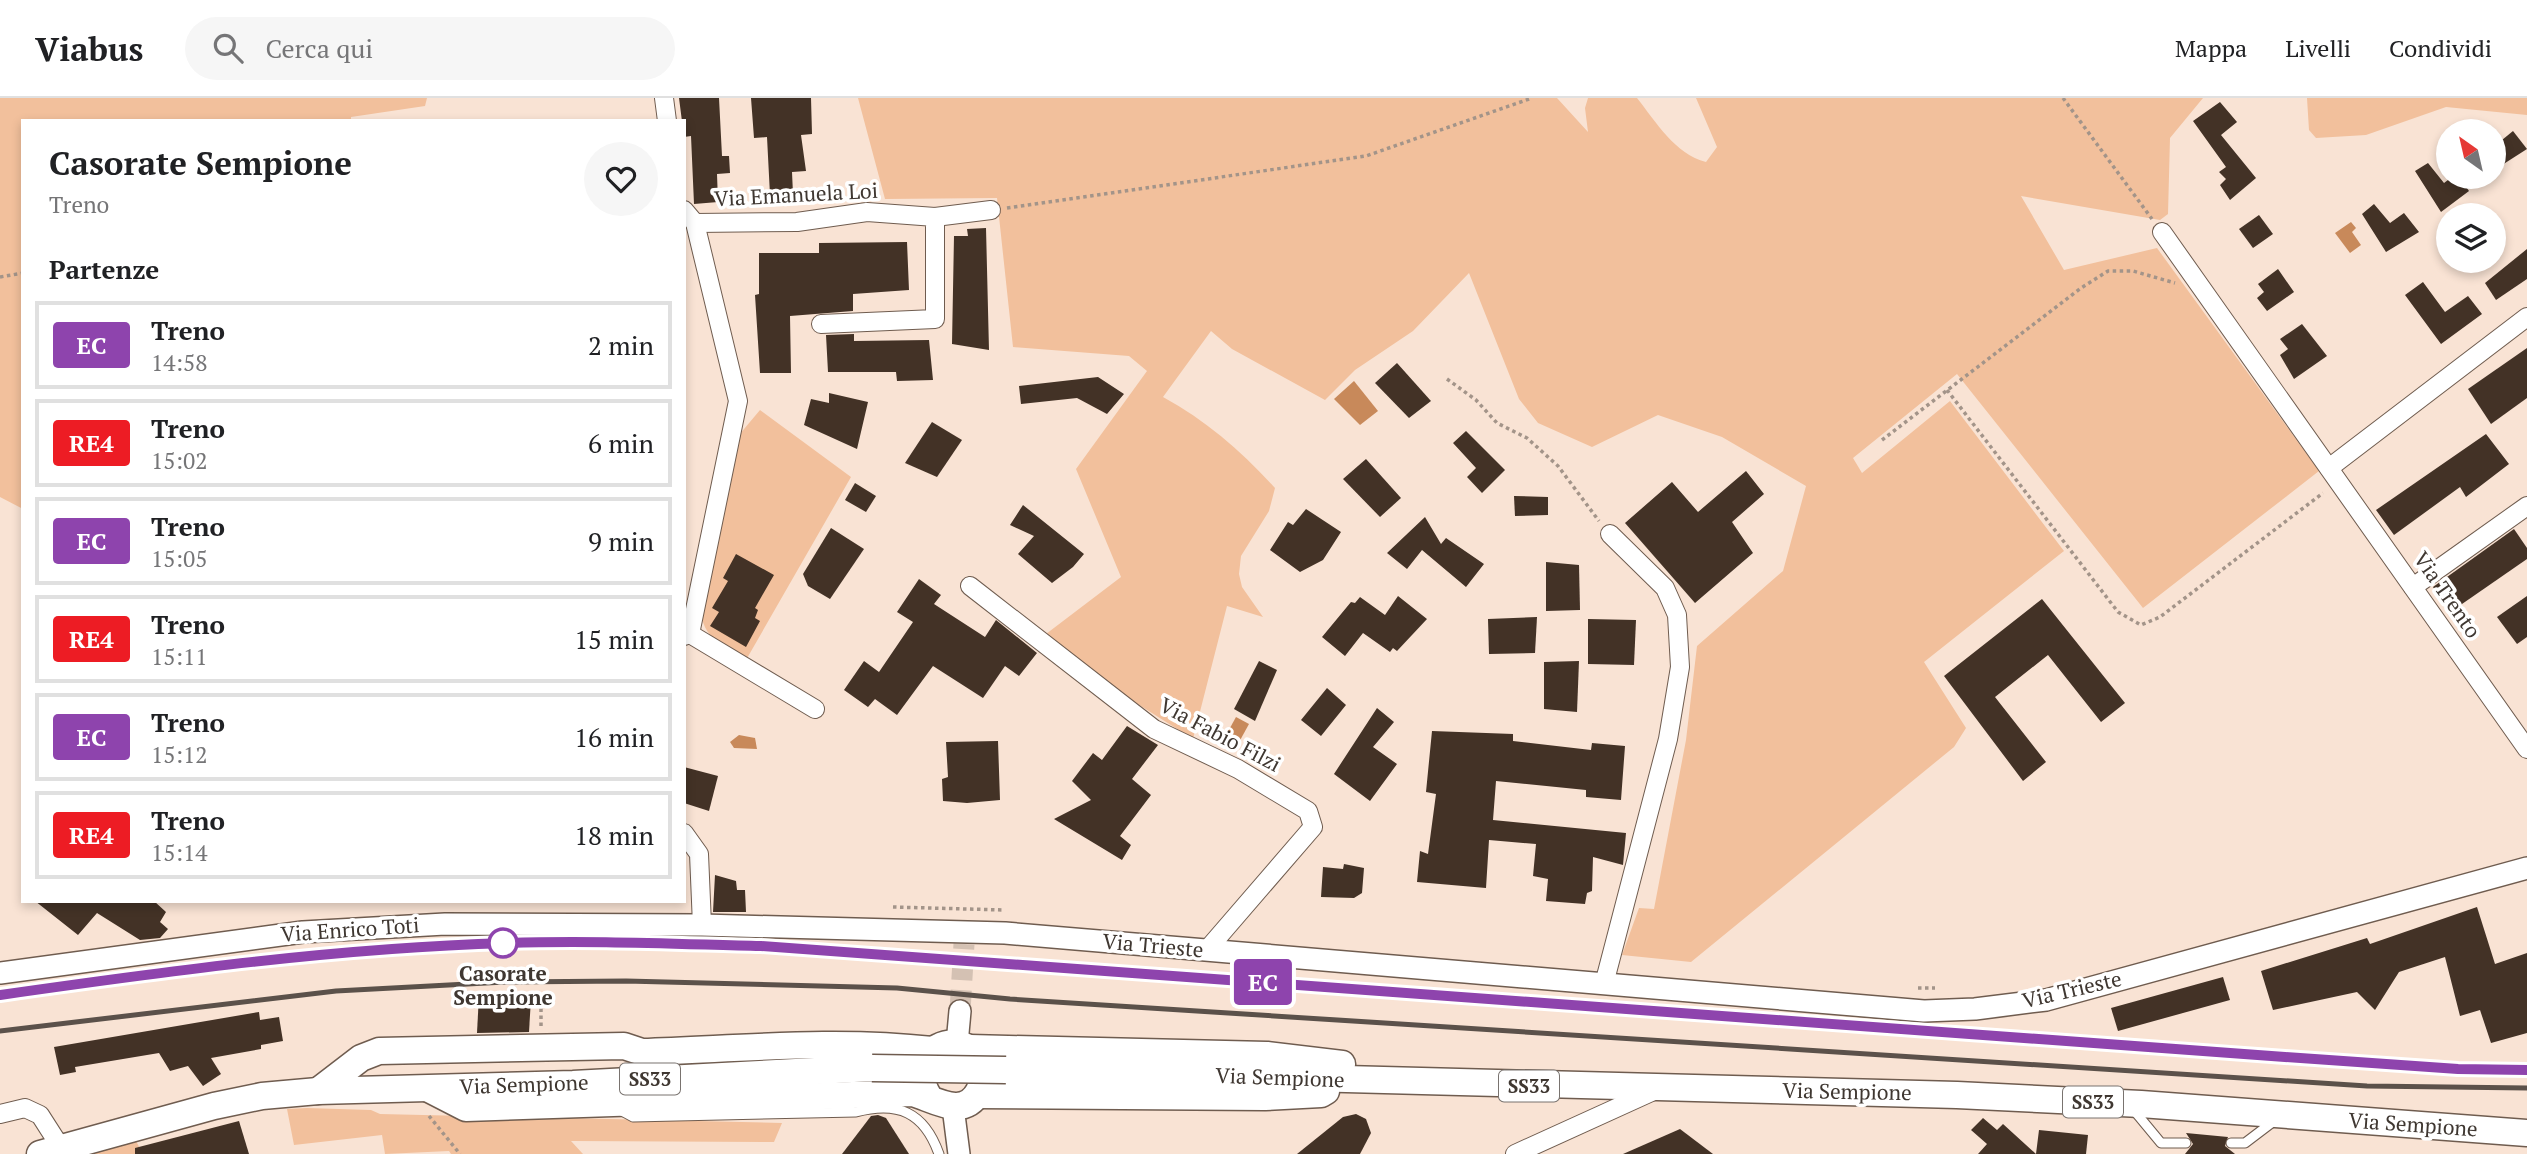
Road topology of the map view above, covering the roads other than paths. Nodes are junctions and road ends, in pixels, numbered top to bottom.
1 (664, 98) edge
2 (667, 119) edge
3 (992, 210) road end
4 (690, 216) edge
5 (934, 217) junction
6 (2162, 232) road end
7 (2527, 317) edge
8 (821, 324) dead end
9 (2334, 475) junction
10 (2527, 506) edge
11 (1610, 534) road end
12 (970, 586) dead end
13 (2413, 587) junction
14 (687, 635) edge
15 (815, 709) dead end
16 (2521, 727) edge
17 (2527, 749) edge
18 (686, 836) edge
19 (2527, 868) edge
20 (702, 925) junction
21 (1206, 951) junction
22 (0, 973) edge
23 (1604, 984) junction
24 (960, 1011) tunnel mouth
25 (964, 1046) junction
26 (932, 1050) junction
27 (1346, 1080) junction
28 (1399, 1082) junction
29 (416, 1088) junction
30 (1658, 1089) junction
31 (318, 1091) junction
32 (929, 1097) junction
33 (965, 1101) junction
34 (2129, 1104) junction
35 (609, 1105) junction
36 (0, 1114) edge
37 (2281, 1115) junction
38 (2527, 1133) edge
39 (2186, 1143) dead end
40 (2231, 1143) dead end
41 (56, 1152) edge
42 (939, 1154) edge
43 (959, 1154) edge
44 (1515, 1154) edge

1 - 2 street
3 - 5 street, Via Emanuela Loi
4 - 5 street, Via Emanuela Loi
4 - 14 street
5 - 8 street
6 - 9 street, Via Trento
7 - 9 street
9 - 13 street, Via Trento
10 - 13 street
11 - 23 street
12 - 21 street, Via Fabio Filzi
13 - 16 street, Via Trento
14 - 15 street
16 - 17 street, Via Trento
18 - 20 street
19 - 23 street, Via Trieste
20 - 21 street, Via Trieste
20 - 22 street, Via Enrico Toti
21 - 23 street, Via Trieste
24 - 25 street
25 - 26 main road
25 - 28 main road
25 - 33 main road
26 - 31 main road
26 - 32 main road
27 - 28 main road, Via Sempione / SS33
27 - 29 main road, Via Sempione / SS33, bridge
27 - 33 main road
28 - 30 main road, Via Sempione / SS33
29 - 31 main road, Via Sempione / SS33
29 - 35 main road
30 - 34 main road, Via Sempione / SS33
30 - 44 street
31 - 41 main road, Via Sempione / SS33
32 - 33 main road
32 - 35 main road
33 - 43 street
34 - 37 main road, Via Sempione / SS33
34 - 39 lane
35 - 42 lane
36 - 41 street
37 - 38 main road, Via Sempione / SS33
37 - 40 lane

